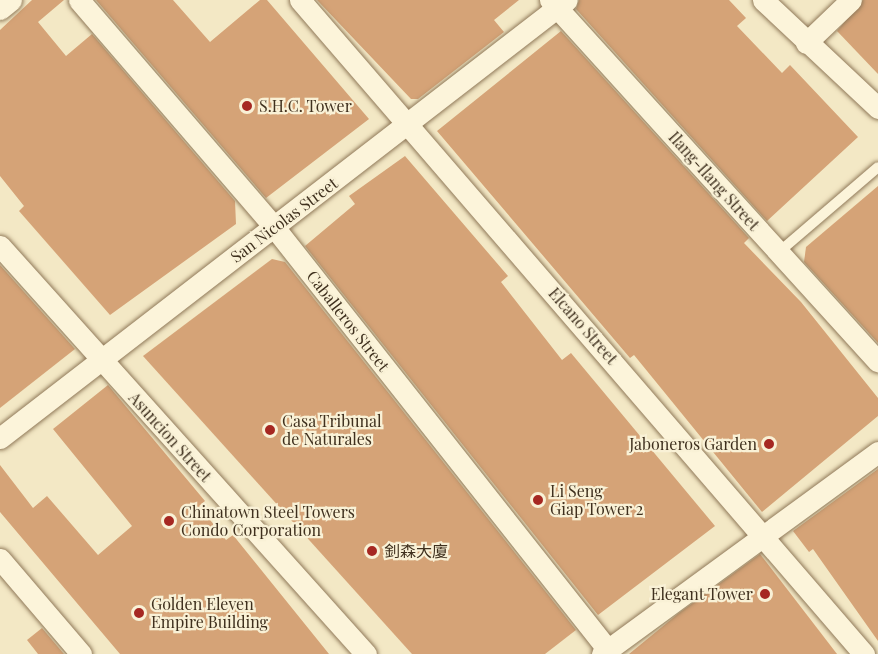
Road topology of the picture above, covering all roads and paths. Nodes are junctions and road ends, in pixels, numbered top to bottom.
1 (11, 0) edge
2 (79, 0) edge
3 (300, 0) edge
4 (763, 0) edge
5 (851, 0) edge
6 (558, 3) edge
7 (0, 9) edge
8 (806, 43) junction
9 (878, 108) edge
10 (411, 124) junction
11 (878, 167) edge
12 (274, 227) junction
13 (0, 246) edge
14 (779, 252) junction
15 (101, 360) junction
16 (878, 362) edge
17 (0, 438) edge
18 (878, 452) edge
19 (764, 537) junction
20 (0, 559) edge
21 (605, 652) edge
22 (81, 654) edge
23 (366, 654) edge
24 (864, 654) edge

1 - 7 street
2 - 12 street, Caballeros Street
3 - 10 street, Elcano Street
4 - 8 street
5 - 8 street
6 - 10 street, San Nicolas Street
6 - 14 street, Ilang-Ilang Street
8 - 9 street
10 - 12 street, San Nicolas Street
10 - 19 street, Elcano Street
11 - 14 lane
12 - 15 street, San Nicolas Street
12 - 21 street, Caballeros Street
13 - 15 street, Asuncion Street
14 - 16 street, Ilang-Ilang Street
15 - 17 street, San Nicolas Street
15 - 23 street, Asuncion Street
18 - 19 street
19 - 21 street
19 - 24 street, Elcano Street
20 - 22 street

